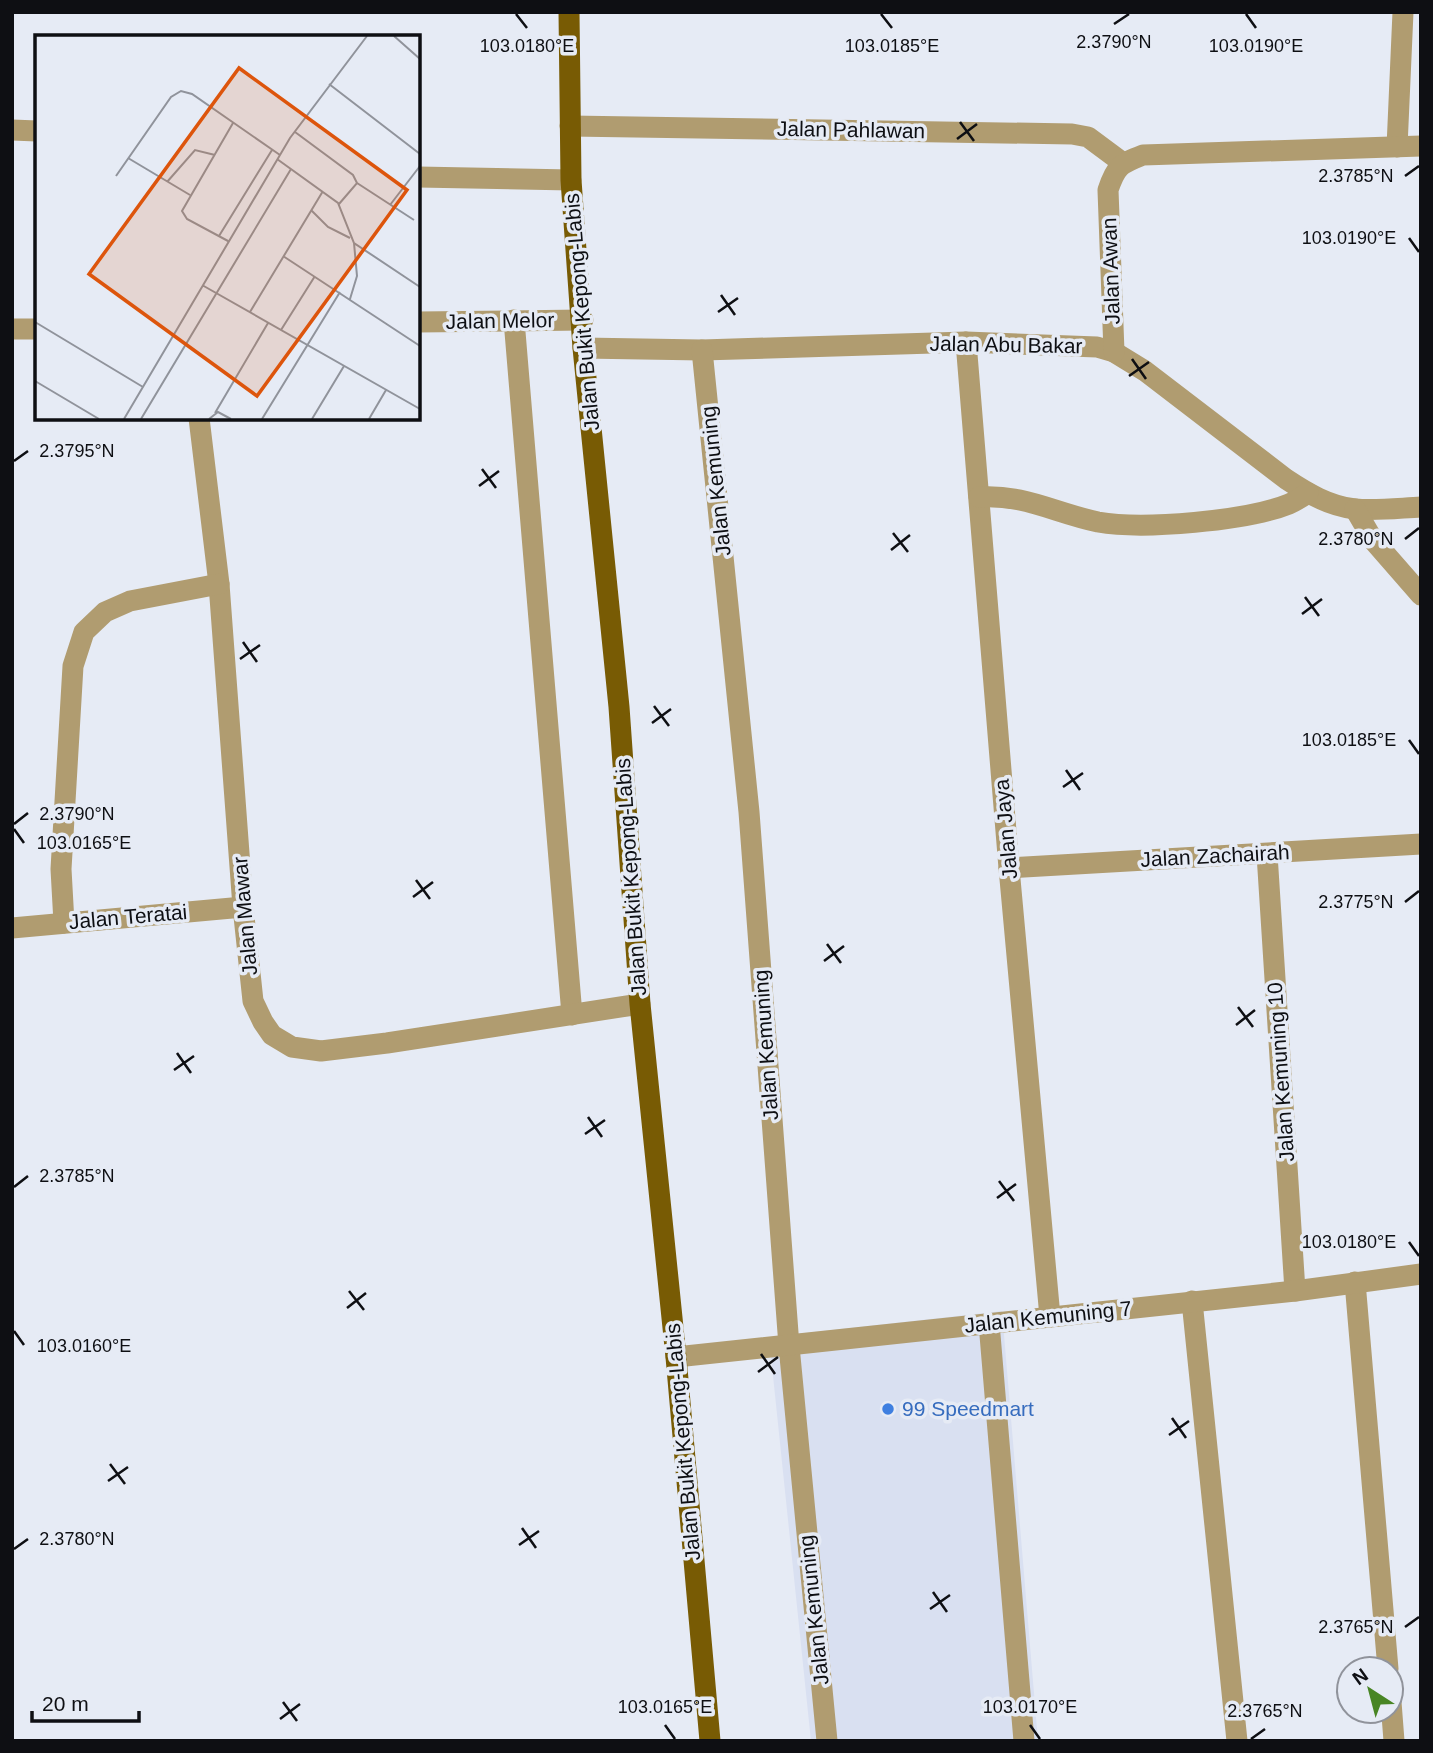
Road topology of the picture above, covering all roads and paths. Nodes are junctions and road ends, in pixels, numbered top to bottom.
1 (569, 12) edge
2 (1403, 12) edge
3 (570, 126) junction
4 (12, 130) edge
5 (35, 131) edge
6 (1421, 146) edge
7 (1397, 148) junction
8 (1123, 163) junction
9 (420, 177) edge
10 (571, 180) junction
11 (514, 320) junction
12 (583, 320) junction
13 (420, 322) edge
14 (35, 328) edge
15 (12, 329) edge
16 (966, 342) junction
17 (583, 348) junction
18 (702, 350) junction
19 (1114, 352) junction
20 (199, 420) edge
21 (1308, 493) junction
22 (979, 497) junction
23 (1421, 507) edge
24 (1355, 509) junction
25 (219, 584) junction
26 (1421, 595) edge
27 (1421, 844) edge
28 (1267, 853) junction
29 (1009, 868) junction
30 (243, 907) junction
31 (64, 923) junction
32 (12, 928) edge
33 (640, 1004) junction
34 (572, 1015) junction
35 (1421, 1274) edge
36 (1355, 1282) junction
37 (1295, 1291) junction
38 (1192, 1301) junction
39 (1050, 1317) junction
40 (989, 1323) junction
41 (789, 1346) junction
42 (676, 1357) junction
43 (1387, 1655) edge
44 (710, 1741) edge
45 (827, 1741) edge
46 (1024, 1741) edge
47 (1237, 1741) edge

1 - 3 main road, Jalan Bukit Kepong-Labis
2 - 7 street
3 - 8 street, Jalan Pahlawan
3 - 10 main road, Jalan Bukit Kepong-Labis
4 - 5 street
6 - 7 street
7 - 8 street
8 - 19 street, Jalan Awan
9 - 10 street
10 - 12 main road, Jalan Bukit Kepong-Labis
11 - 12 street, Jalan Melor
11 - 13 street, Jalan Melor
11 - 34 street
12 - 17 main road, Jalan Bukit Kepong-Labis
14 - 15 street
16 - 18 street, Jalan Abu Bakar
16 - 19 street, Jalan Abu Bakar
16 - 22 street, Jalan Jaya
17 - 18 street, Jalan Abu Bakar
17 - 33 main road, Jalan Bukit Kepong-Labis
18 - 41 street, Jalan Kemuning
19 - 21 street, Jalan Abu Bakar
20 - 25 street, Jalan Mawar
21 - 22 street
21 - 24 street, Jalan Abu Bakar
22 - 29 street, Jalan Jaya
23 - 24 street, Jalan Abu Bakar
24 - 26 street
25 - 30 street, Jalan Mawar
25 - 31 street
27 - 28 street, Jalan Zachairah
28 - 29 street, Jalan Zachairah
28 - 37 street, Jalan Kemuning 10
29 - 39 street, Jalan Jaya
30 - 31 street, Jalan Teratai
30 - 34 street, Jalan Mawar
31 - 32 street, Jalan Teratai
33 - 34 street, Jalan Mawar
33 - 42 main road, Jalan Bukit Kepong-Labis
35 - 36 street, Jalan Kemuning 7
36 - 37 street, Jalan Kemuning 7
36 - 43 street
37 - 38 street, Jalan Kemuning 7
38 - 39 street, Jalan Kemuning 7
38 - 47 street
39 - 40 street, Jalan Kemuning 7
40 - 41 street, Jalan Kemuning 7
40 - 46 street
41 - 42 street, Jalan Kemuning 7
41 - 45 street, Jalan Kemuning
42 - 44 main road, Jalan Bukit Kepong-Labis

